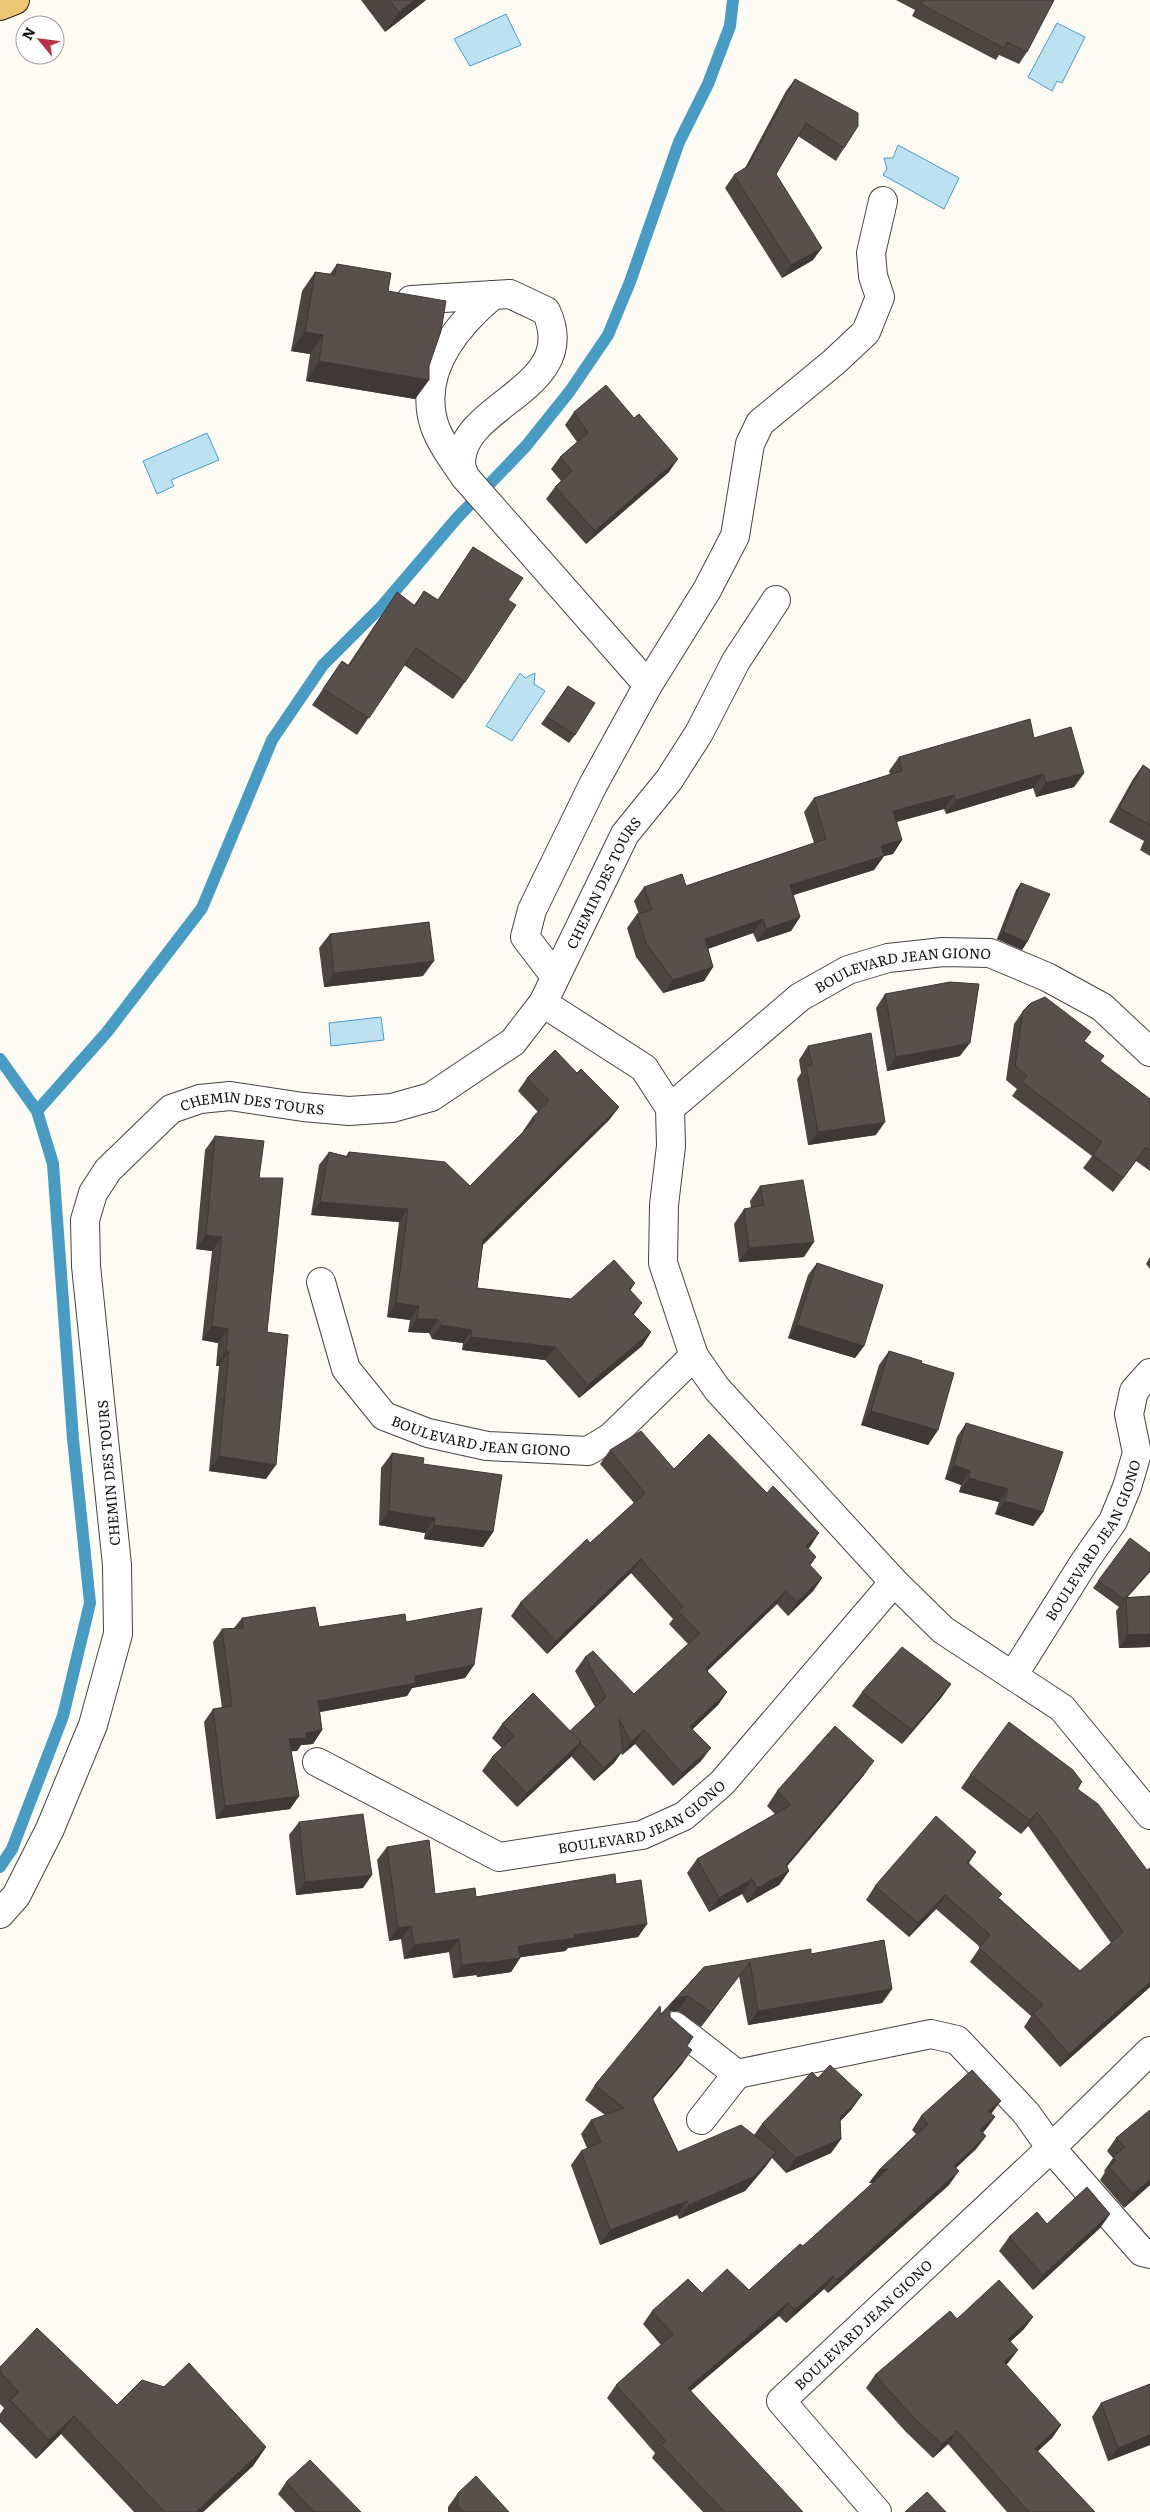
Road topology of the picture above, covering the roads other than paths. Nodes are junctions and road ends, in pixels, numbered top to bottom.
1 (15, 0) edge
2 (0, 6) edge
3 (882, 201) dead end
4 (493, 295) junction
5 (411, 300) edge
6 (464, 477) junction
7 (776, 600) dead end
8 (648, 685) junction
9 (554, 975) junction
10 (542, 1003) junction
11 (1150, 1052) edge
12 (670, 1108) junction
13 (320, 1282) dead end
14 (694, 1356) junction
15 (1150, 1373) edge
16 (894, 1582) junction
17 (1014, 1674) junction
18 (317, 1762) dead end
19 (1150, 1815) edge
20 (0, 1914) edge
21 (675, 2026) edge
22 (1150, 2051) edge
23 (737, 2074) junction
24 (701, 2120) dead end
25 (1051, 2148) junction
26 (1150, 2254) edge
27 (877, 2512) edge

1 - 2 main road
3 - 8 street
4 - 5 street
4 - 6 street
4 - 6 street
6 - 8 street
7 - 9 street, CHEMIN DES TOURS
8 - 9 street
9 - 10 street, CHEMIN DES TOURS
10 - 12 street
10 - 20 street, CHEMIN DES TOURS
11 - 12 street, BOULEVARD JEAN GIONO
12 - 14 street
13 - 14 street, BOULEVARD JEAN GIONO
14 - 16 street
15 - 17 street, BOULEVARD JEAN GIONO
16 - 17 street
16 - 18 street, BOULEVARD JEAN GIONO
17 - 19 street
21 - 23 street
22 - 25 street, BOULEVARD JEAN GIONO
23 - 24 street
23 - 25 street
25 - 26 street
25 - 27 street, BOULEVARD JEAN GIONO

